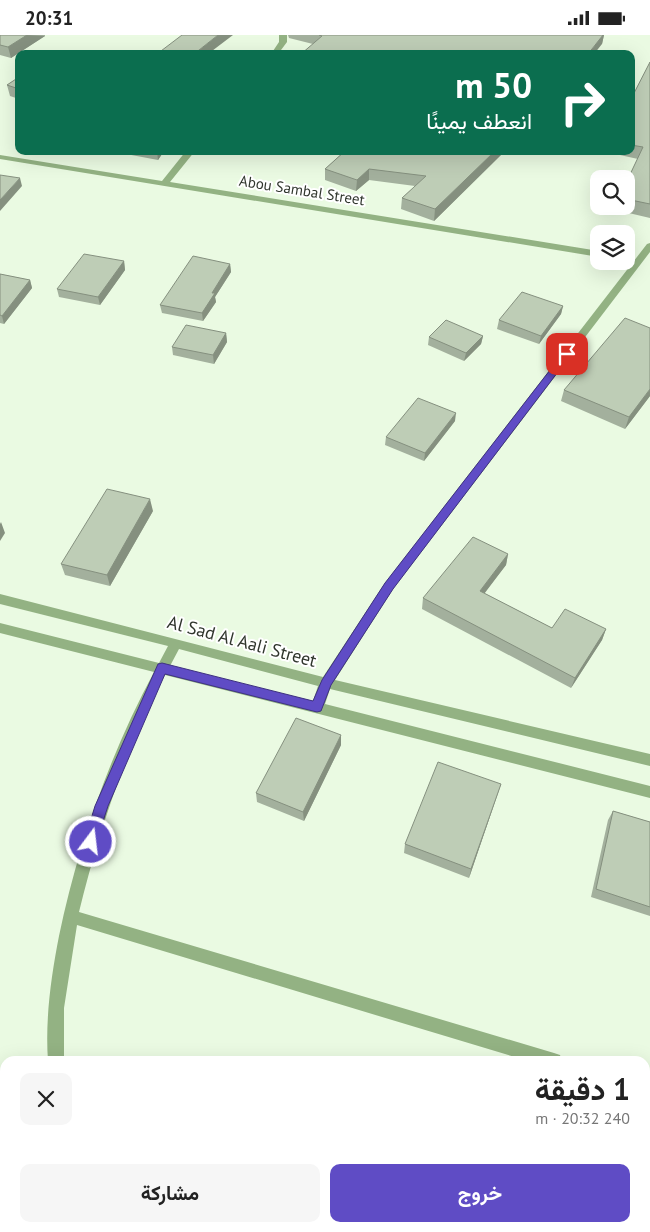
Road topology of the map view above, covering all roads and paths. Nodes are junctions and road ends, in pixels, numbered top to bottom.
1 (283, 35) edge
2 (277, 50) edge
3 (188, 155) edge
4 (0, 157) edge
5 (165, 183) junction
6 (650, 246) edge
7 (590, 253) edge
8 (635, 260) edge
9 (638, 261) junction
10 (0, 599) edge
11 (0, 628) edge
12 (176, 643) junction
13 (162, 668) junction
14 (326, 683) junction
15 (317, 707) junction
16 (650, 760) edge
17 (650, 792) edge
18 (70, 916) junction
19 (56, 1056) edge
20 (537, 1056) edge

1 - 2 street
3 - 5 street
4 - 5 street, Abou Sambal Street
5 - 7 street, Abou Sambal Street
6 - 9 street
8 - 9 street
9 - 14 street
10 - 12 street, Al Sad Al Aali Street
11 - 13 street
12 - 13 street
12 - 14 street, Al Sad Al Aali Street
13 - 15 street
13 - 18 street
14 - 15 street
14 - 16 street, Al Sad Al Aali Street
15 - 17 street
18 - 19 street
18 - 20 street

